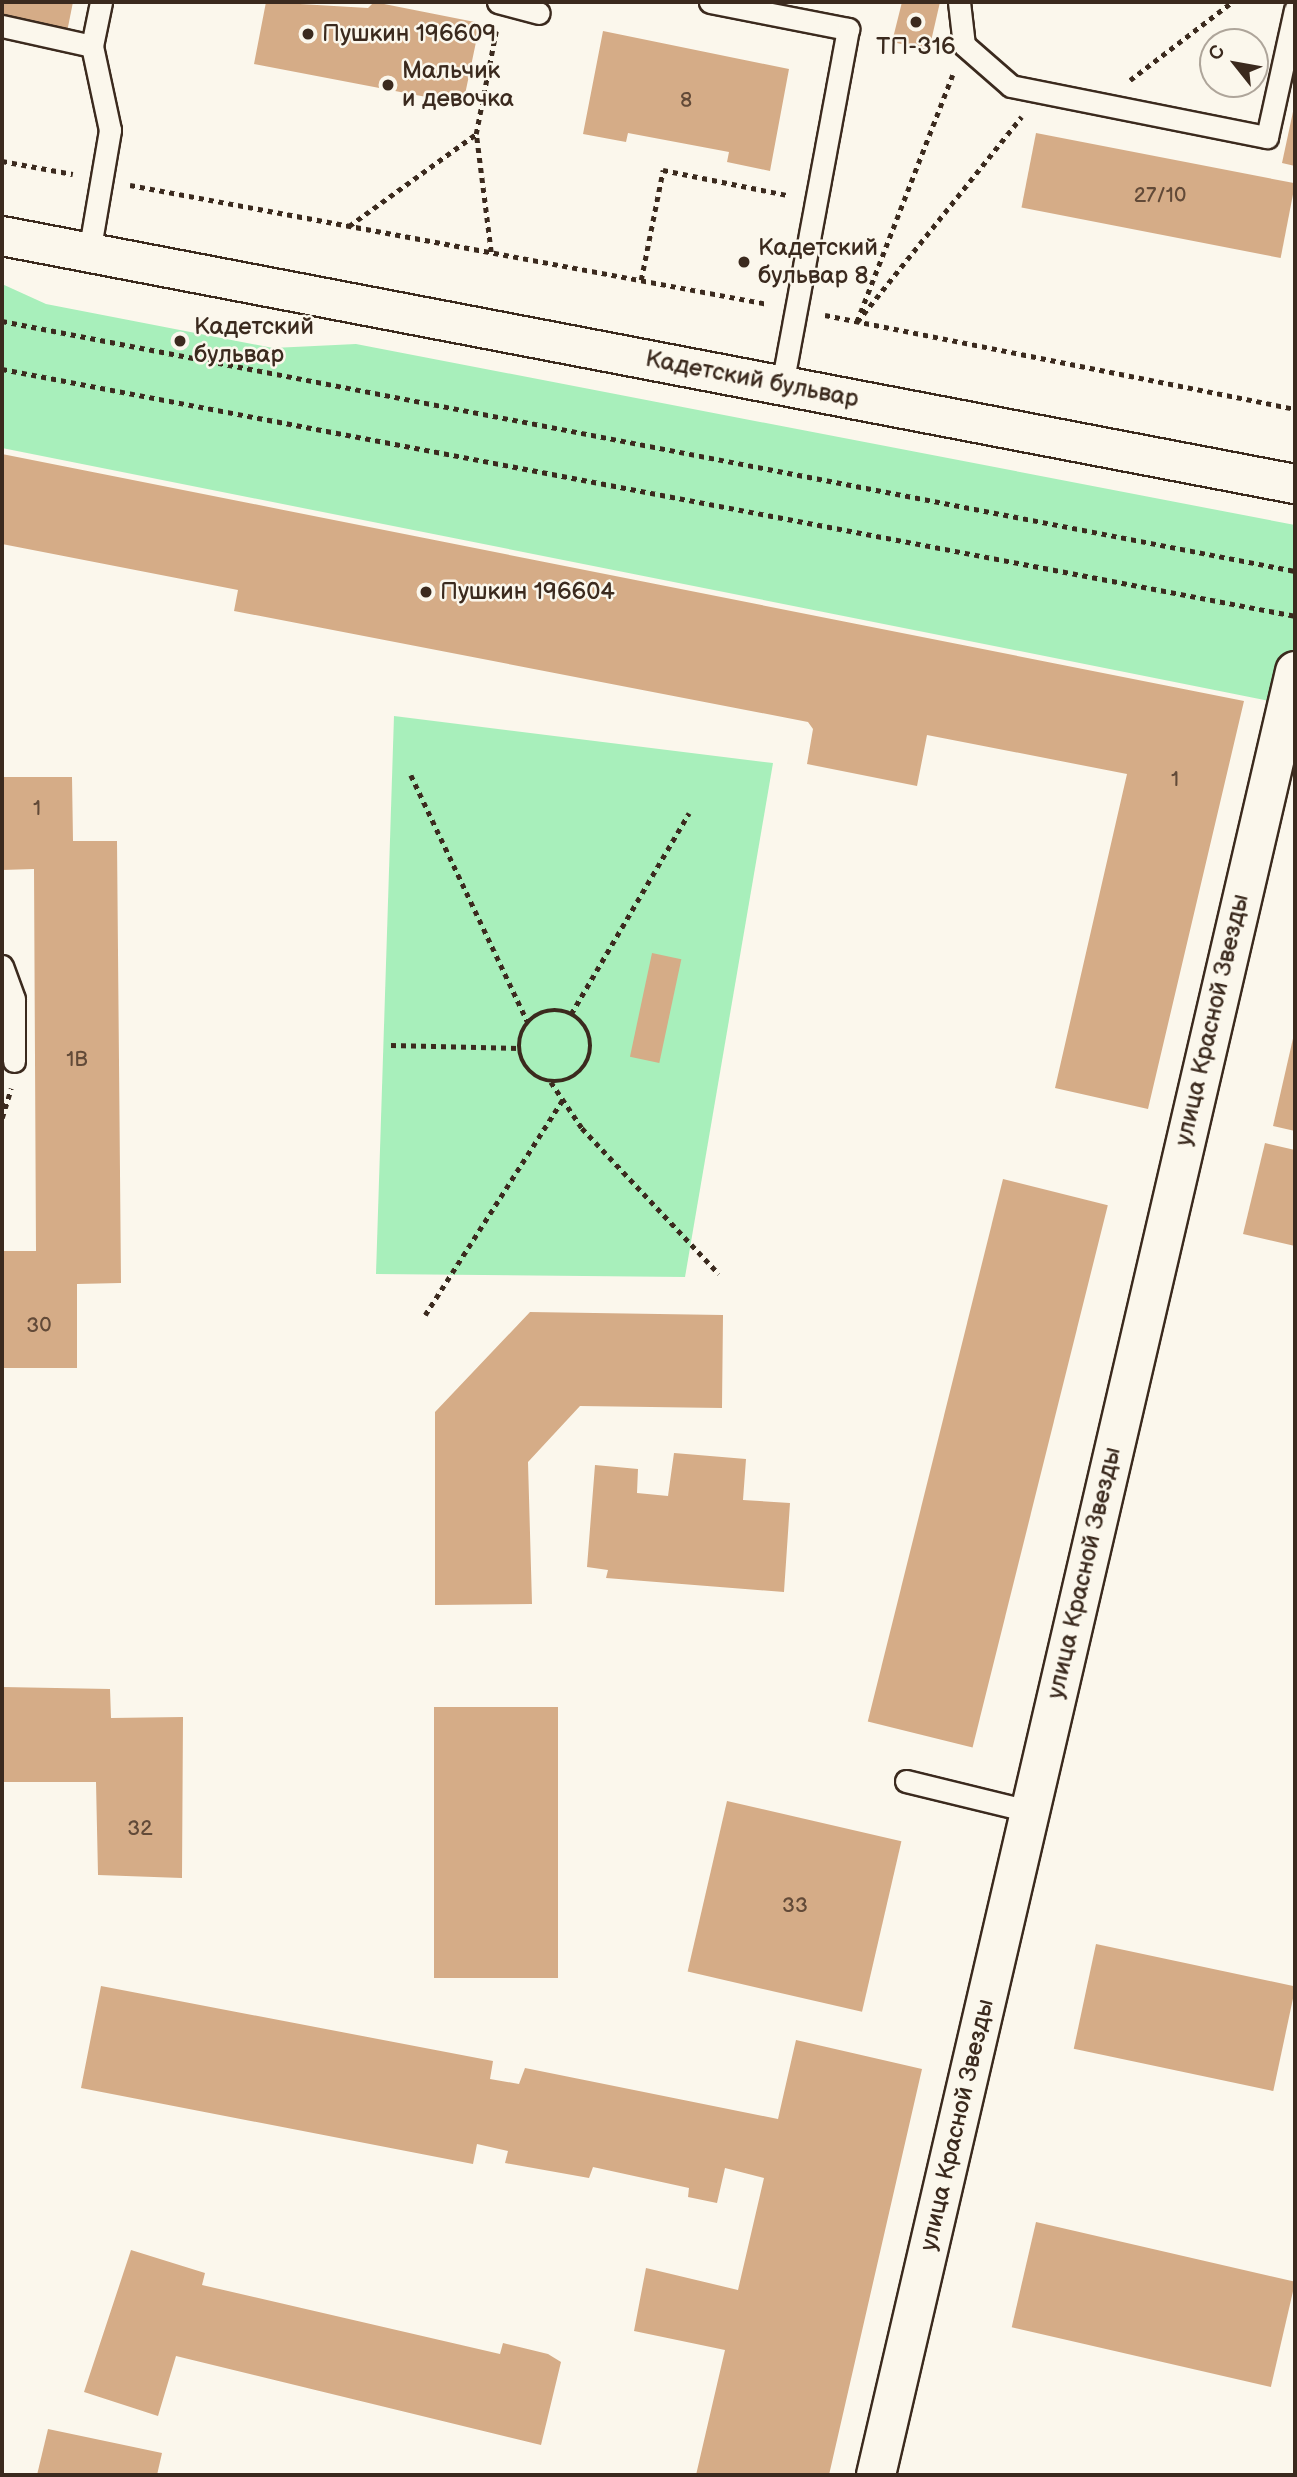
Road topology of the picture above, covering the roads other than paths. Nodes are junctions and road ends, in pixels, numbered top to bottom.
1 (101, 2) edge
2 (710, 2) edge
3 (958, 2) edge
4 (499, 4) edge
5 (1295, 10) edge
6 (539, 13) dead end
7 (2, 26) edge
8 (92, 46) junction
9 (2, 236) edge
10 (89, 253) junction
11 (782, 385) junction
12 (1295, 484) edge
13 (1295, 671) edge
14 (2, 966) edge
15 (14, 1061) dead end
16 (906, 1781) dead end
17 (1029, 1811) junction
18 (876, 2475) edge

1 - 8 lane
2 - 11 lane
3 - 5 lane
4 - 6 lane
7 - 8 lane
8 - 10 lane
9 - 10 street, Кадетский бульвар
10 - 11 street, Кадетский бульвар
11 - 12 street, Кадетский бульвар
13 - 17 street, улица Красной Звезды
14 - 15 lane
16 - 17 lane
17 - 18 street, улица Красной Звезды

